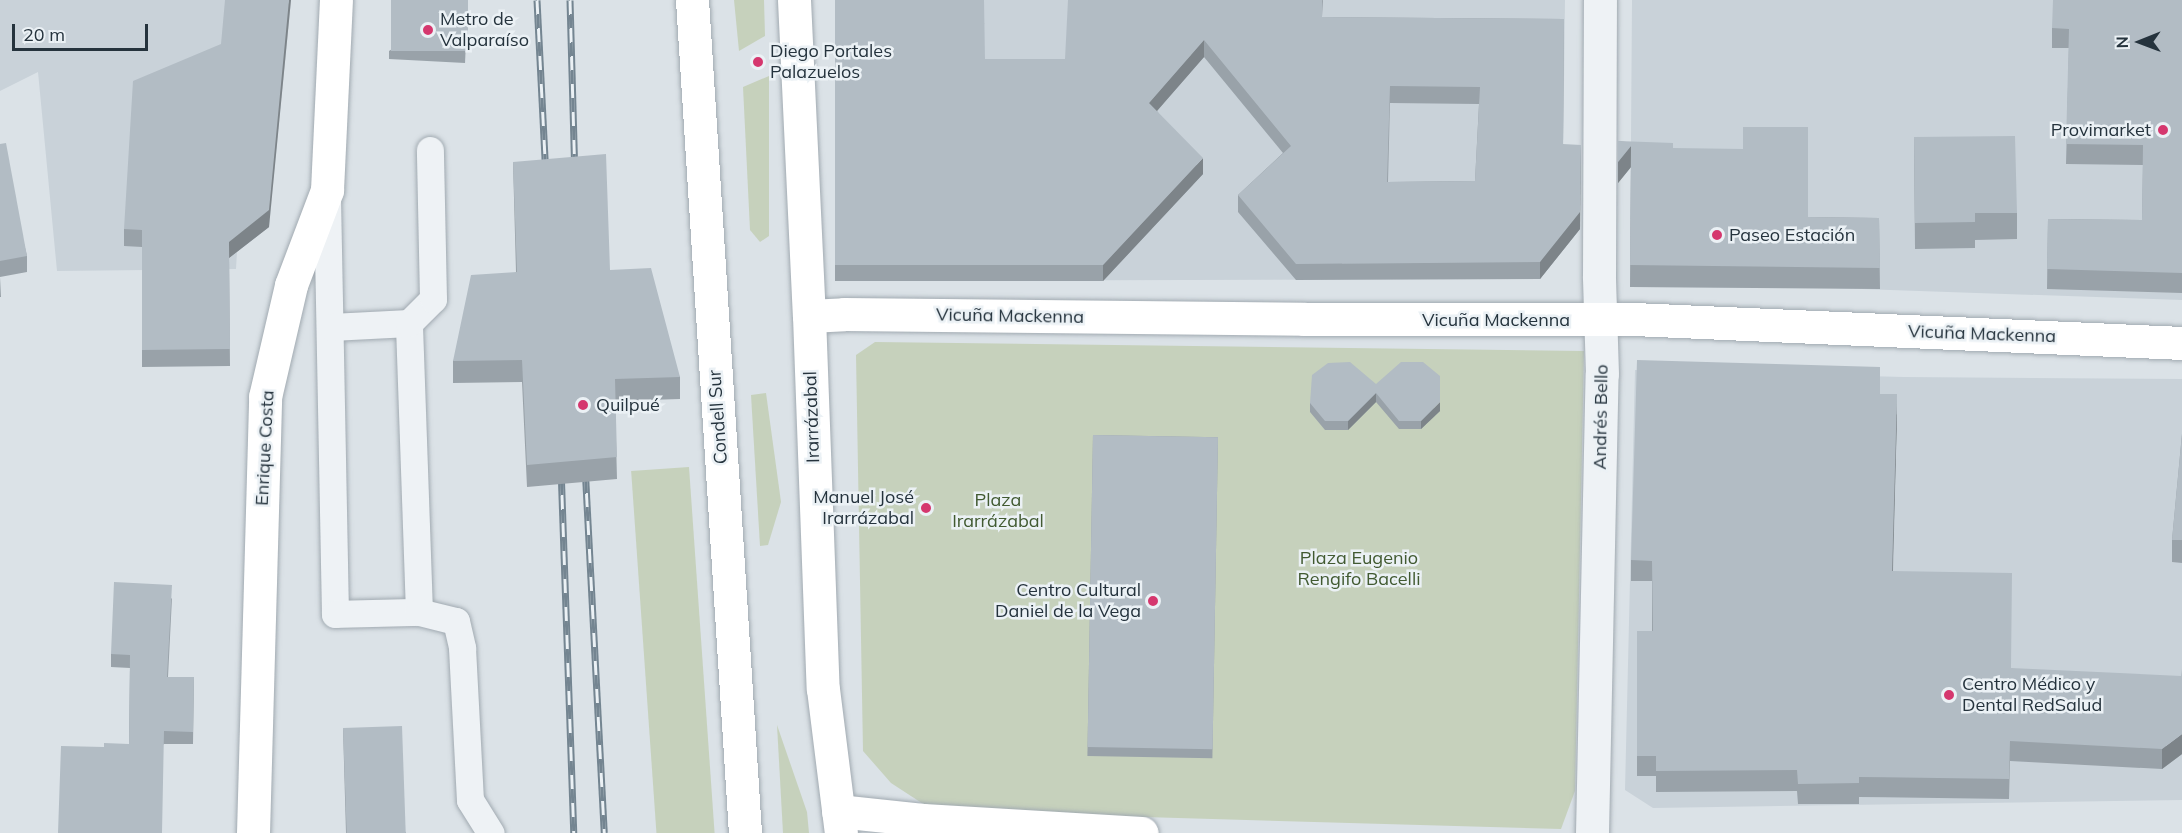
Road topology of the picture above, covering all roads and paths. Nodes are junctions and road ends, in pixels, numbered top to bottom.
1 (336, 0) edge
2 (692, 0) edge
3 (794, 0) edge
4 (1600, 0) edge
5 (430, 150) dead end
6 (327, 190) junction
7 (809, 316) junction
8 (1601, 320) junction
9 (409, 324) junction
10 (331, 327) junction
11 (2182, 343) edge
12 (419, 612) junction
13 (839, 822) edge
14 (253, 833) edge
15 (491, 833) edge
16 (745, 833) edge
17 (1142, 833) edge
18 (1592, 833) edge

1 - 6 street, Enrique Costa
2 - 16 street, Condell Sur
3 - 7 street, Irarrázabal
4 - 8 street, Andrés Bello
5 - 9 lane
6 - 10 lane
6 - 14 street, Enrique Costa
7 - 8 street, Vicuña Mackenna
7 - 13 street, Irarrázabal
8 - 11 street, Vicuña Mackenna
8 - 18 street, Andrés Bello
9 - 10 lane
9 - 12 lane
10 - 12 lane
12 - 15 lane
13 - 17 street

